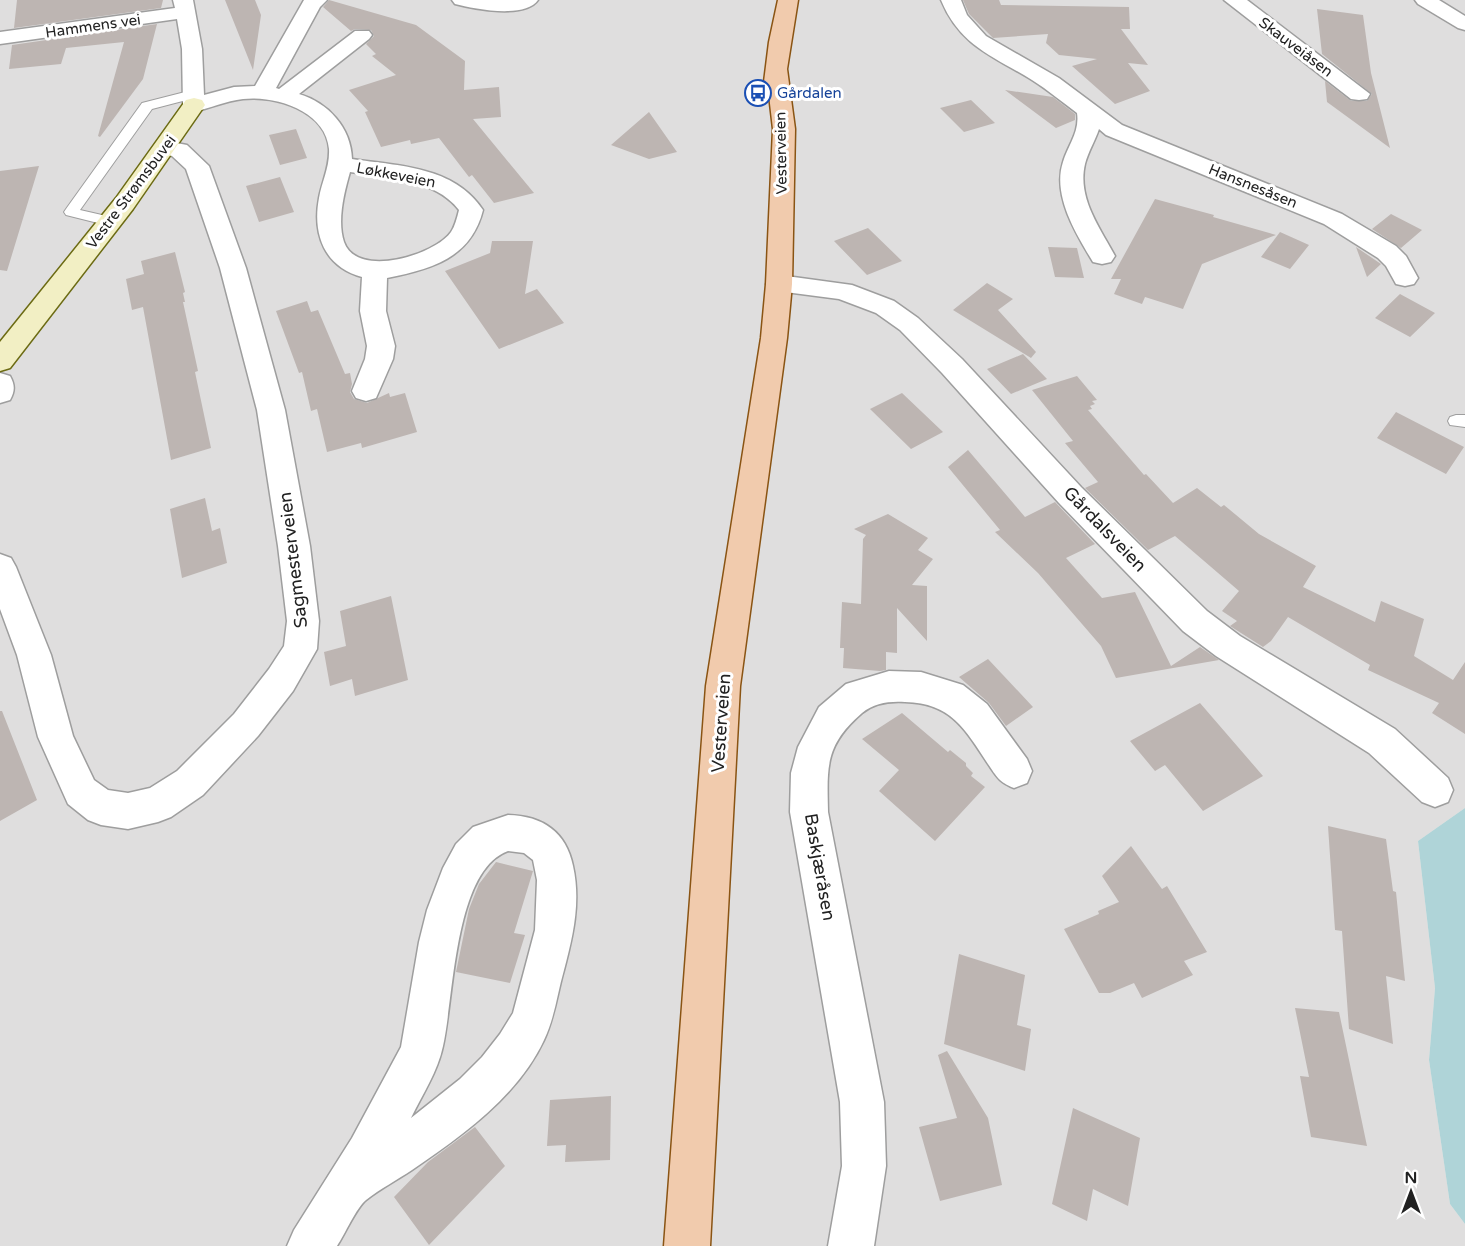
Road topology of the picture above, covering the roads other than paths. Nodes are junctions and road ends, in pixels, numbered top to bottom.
1 (317, 0) edge
2 (462, 0) edge
3 (528, 0) edge
4 (788, 0) edge
5 (951, 0) edge
6 (1234, 0) edge
7 (1425, 0) edge
8 (184, 6) edge
9 (1465, 24) edge
10 (362, 35) dead end
11 (0, 38) edge
12 (273, 94) junction
13 (1359, 94) dead end
14 (194, 99) junction
15 (1088, 113) junction
16 (166, 148) junction
17 (340, 164) junction
18 (110, 221) junction
19 (1101, 256) dead end
20 (375, 271) junction
21 (1405, 278) dead end
22 (779, 284) junction
23 (0, 361) edge
24 (0, 383) edge
25 (366, 391) dead end
26 (0, 393) edge
27 (0, 567) edge
28 (1014, 771) dead end
29 (1435, 790) dead end
30 (351, 1184) junction
31 (310, 1246) edge
32 (687, 1246) edge
33 (851, 1246) edge

1 - 12 street
2 - 3 street
4 - 22 main road, Vesterveien
5 - 15 street, Hansnesåsen
6 - 13 street, Skauveiåsen
7 - 9 street
8 - 11 street, Hammens vei
8 - 14 street
10 - 12 street
12 - 14 street, Løkkeveien
12 - 17 street, Løkkeveien
14 - 16 main road, Vestre Strømsbuvei
14 - 18 lane
15 - 19 street
15 - 21 street, Hansnesåsen
16 - 18 main road, Vestre Strømsbuvei
16 - 27 street, Sagmesterveien
17 - 20 street, Løkkeveien
17 - 20 street, Løkkeveien
18 - 23 main road, Vestre Strømsbuvei
20 - 25 street
22 - 29 street, Gårdalsveien
22 - 32 main road, Vesterveien
24 - 26 street
28 - 33 street, Baskjæråsen
30 - 30 street
30 - 31 street

